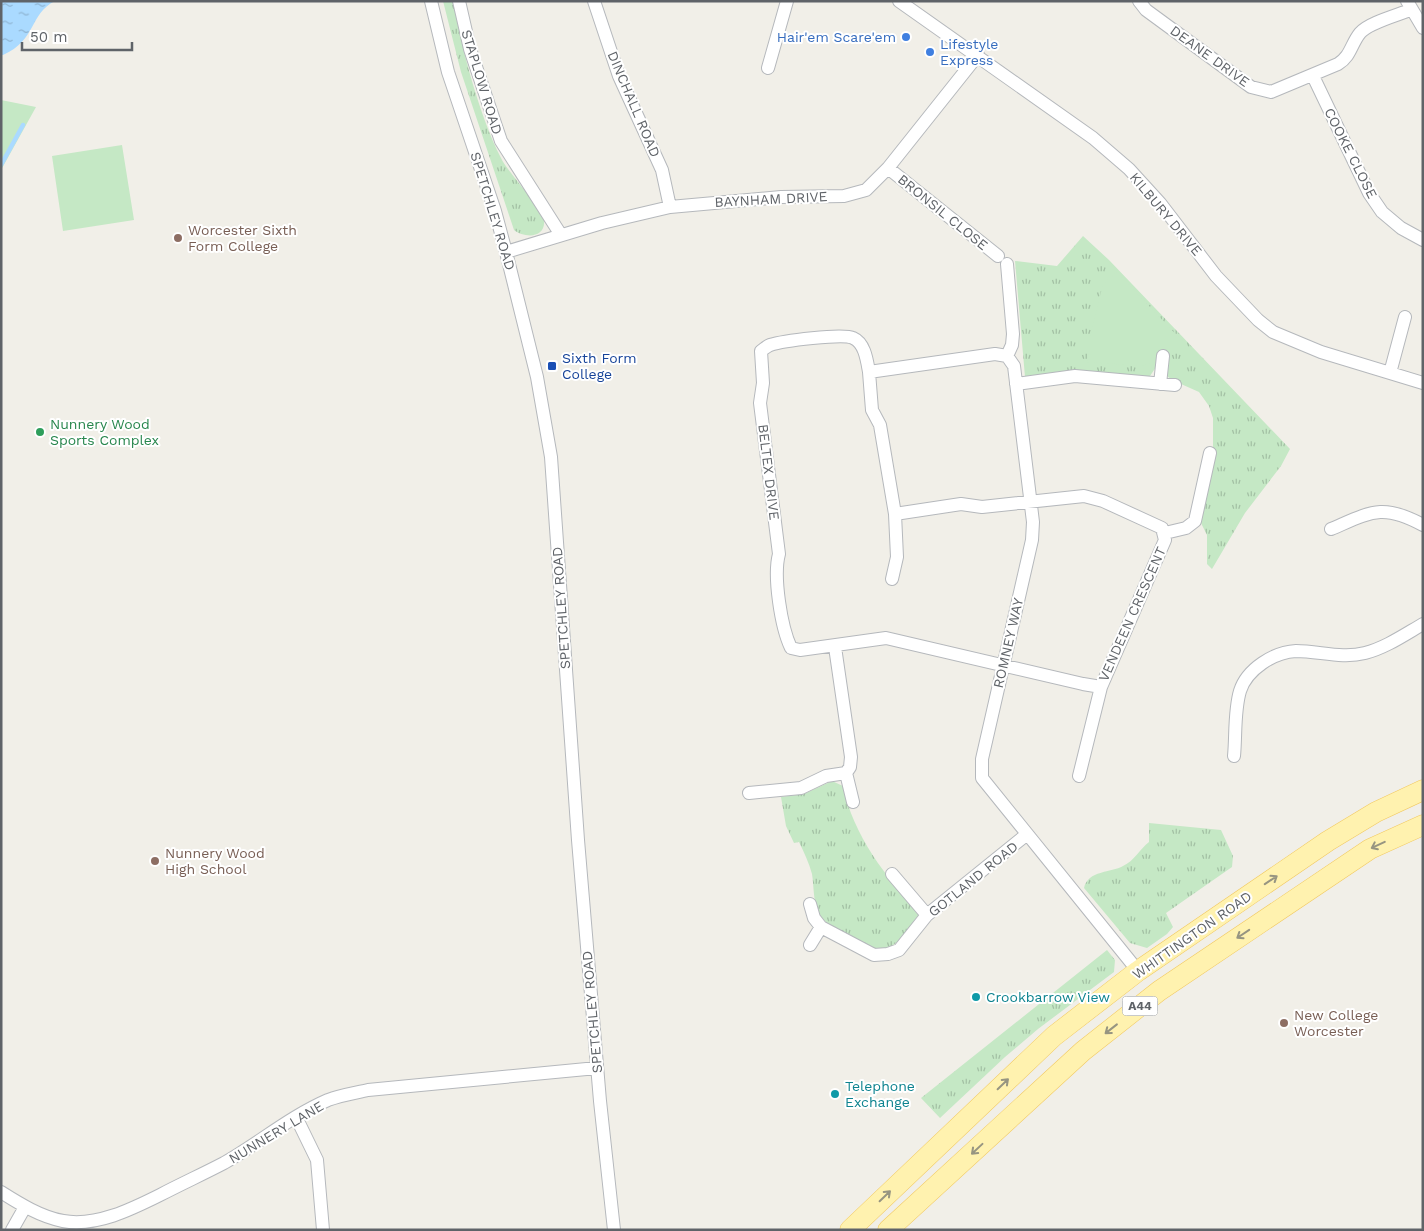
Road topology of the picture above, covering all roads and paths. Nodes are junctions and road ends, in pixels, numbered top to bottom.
1 (431, 1) edge
2 (459, 1) edge
3 (594, 1) edge
4 (786, 1) edge
5 (899, 1) edge
6 (1139, 1) edge
7 (1408, 5) edge
8 (1423, 28) edge
9 (978, 55) junction
10 (768, 68) dead end
11 (1313, 76) junction
12 (888, 168) junction
13 (670, 207) junction
14 (560, 235) junction
15 (1423, 240) edge
16 (506, 252) junction
17 (1405, 317) dead end
18 (1007, 356) junction
19 (1163, 356) dead end
20 (869, 372) junction
21 (1390, 373) junction
22 (1423, 383) edge
23 (1016, 384) junction
24 (1160, 384) junction
25 (1175, 385) dead end
26 (1210, 452) dead end
27 (1032, 501) junction
28 (895, 514) junction
29 (1423, 525) edge
30 (1331, 529) dead end
31 (1165, 533) junction
32 (892, 579) dead end
33 (1423, 624) edge
34 (834, 647) junction
35 (1003, 665) junction
36 (1101, 687) junction
37 (1234, 756) dead end
38 (846, 773) junction
39 (1079, 776) dead end
40 (1423, 790) edge
41 (749, 793) dead end
42 (853, 802) dead end
43 (1423, 825) edge
44 (1026, 835) junction
45 (892, 874) dead end
46 (810, 904) dead end
47 (926, 915) junction
48 (821, 927) junction
49 (810, 944) dead end
50 (1138, 971) junction
51 (597, 1068) junction
52 (296, 1117) junction
53 (1, 1192) edge
54 (25, 1206) junction
55 (12, 1230) edge
56 (323, 1230) edge
57 (614, 1230) edge
58 (850, 1230) edge
59 (888, 1230) edge

1 - 16 street, SPETCHLEY ROAD
2 - 14 street, STAPLOW ROAD
3 - 13 street, DINCHALL ROAD
4 - 10 street
5 - 9 street, KILBURY DRIVE
6 - 11 street, DEANE DRIVE
7 - 8 street
7 - 11 street, DEANE DRIVE
9 - 12 street, BAYNHAM DRIVE
9 - 21 street, KILBURY DRIVE
11 - 15 street, COOKE CLOSE
12 - 13 street, BAYNHAM DRIVE
12 - 18 street, BRONSIL CLOSE
13 - 14 street, BAYNHAM DRIVE
14 - 16 street, BAYNHAM DRIVE
16 - 51 street, SPETCHLEY ROAD
17 - 21 street
18 - 20 street
18 - 23 street, ROMNEY WAY
19 - 24 street
20 - 28 street
20 - 34 street, BELTEX DRIVE
21 - 22 street, KILBURY DRIVE
23 - 24 street
23 - 27 street, ROMNEY WAY
24 - 25 street
26 - 31 street, VENDEEN CRESCENT
27 - 28 street, VENDEEN CRESCENT
27 - 31 street, VENDEEN CRESCENT
27 - 35 street, ROMNEY WAY
28 - 32 street
29 - 30 street
31 - 36 street, VENDEEN CRESCENT
33 - 37 street
34 - 35 street, BELTEX DRIVE
34 - 38 street
35 - 36 street, VENDEEN CRESCENT
35 - 44 street, ROMNEY WAY
36 - 39 street
38 - 41 street
38 - 42 street
50 -> 40 main road, WHITTINGTON ROAD / A44
43 -> 59 main road, WHITTINGTON ROAD / A44
44 - 47 street, GOTLAND ROAD
44 - 50 street, ROMNEY WAY
45 - 47 street
46 - 48 street
47 - 48 street, GOTLAND ROAD
48 - 49 street
58 -> 50 main road, WHITTINGTON ROAD / A44
51 - 52 street, NUNNERY LANE
51 - 57 street, SPETCHLEY ROAD
52 - 54 street, NUNNERY LANE
52 - 56 street
53 - 54 street, NUNNERY LANE
54 - 55 street

